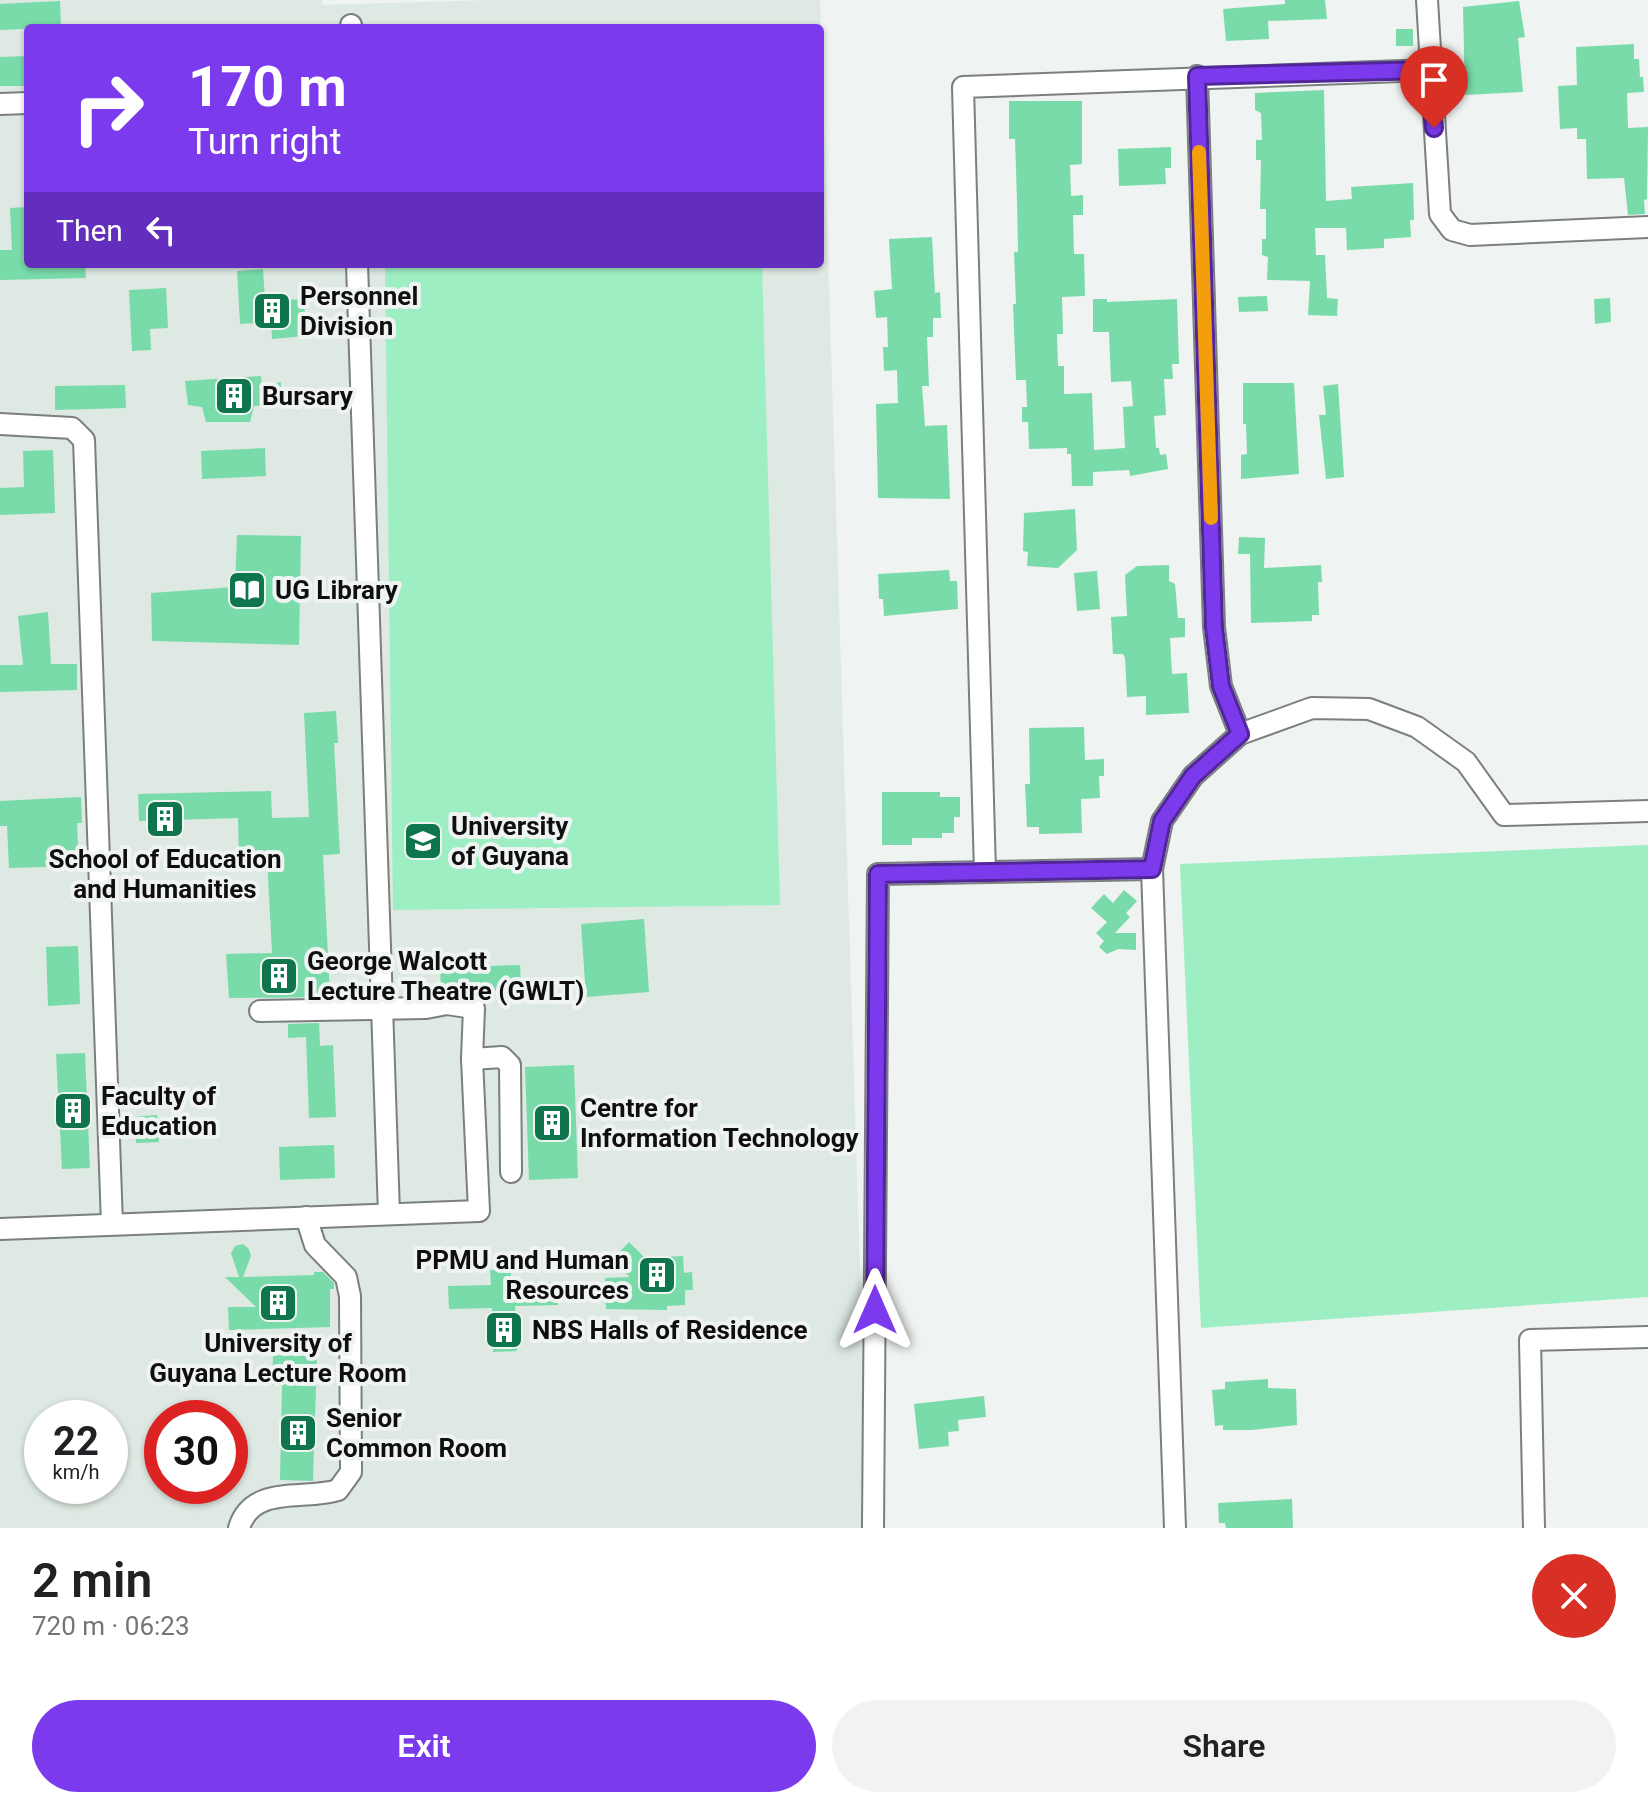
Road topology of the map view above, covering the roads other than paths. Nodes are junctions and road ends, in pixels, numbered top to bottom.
1 (1427, 0) edge
2 (1429, 70) junction
3 (1197, 76) junction
4 (24, 103) edge
5 (0, 104) edge
6 (1648, 227) edge
7 (357, 268) edge
8 (0, 424) edge
9 (1240, 734) junction
10 (1648, 811) edge
11 (1152, 869) junction
12 (985, 872) junction
13 (381, 1008) junction
14 (260, 1011) dead end
15 (472, 1059) junction
16 (511, 1172) dead end
17 (389, 1214) junction
18 (306, 1217) junction
19 (112, 1224) junction
20 (0, 1229) edge
21 (1648, 1337) edge
22 (239, 1528) edge
23 (873, 1528) edge
24 (1175, 1528) edge
25 (1534, 1528) edge

1 - 2 street
2 - 3 street
2 - 6 street
3 - 9 street
3 - 12 street
4 - 5 street
7 - 13 street
8 - 19 street
9 - 10 street
9 - 11 street
11 - 12 street
11 - 24 street
12 - 23 street
13 - 14 street
13 - 15 street
13 - 17 street
15 - 16 street
15 - 17 street
17 - 18 street
18 - 19 street
18 - 22 street
19 - 20 street
21 - 25 street

